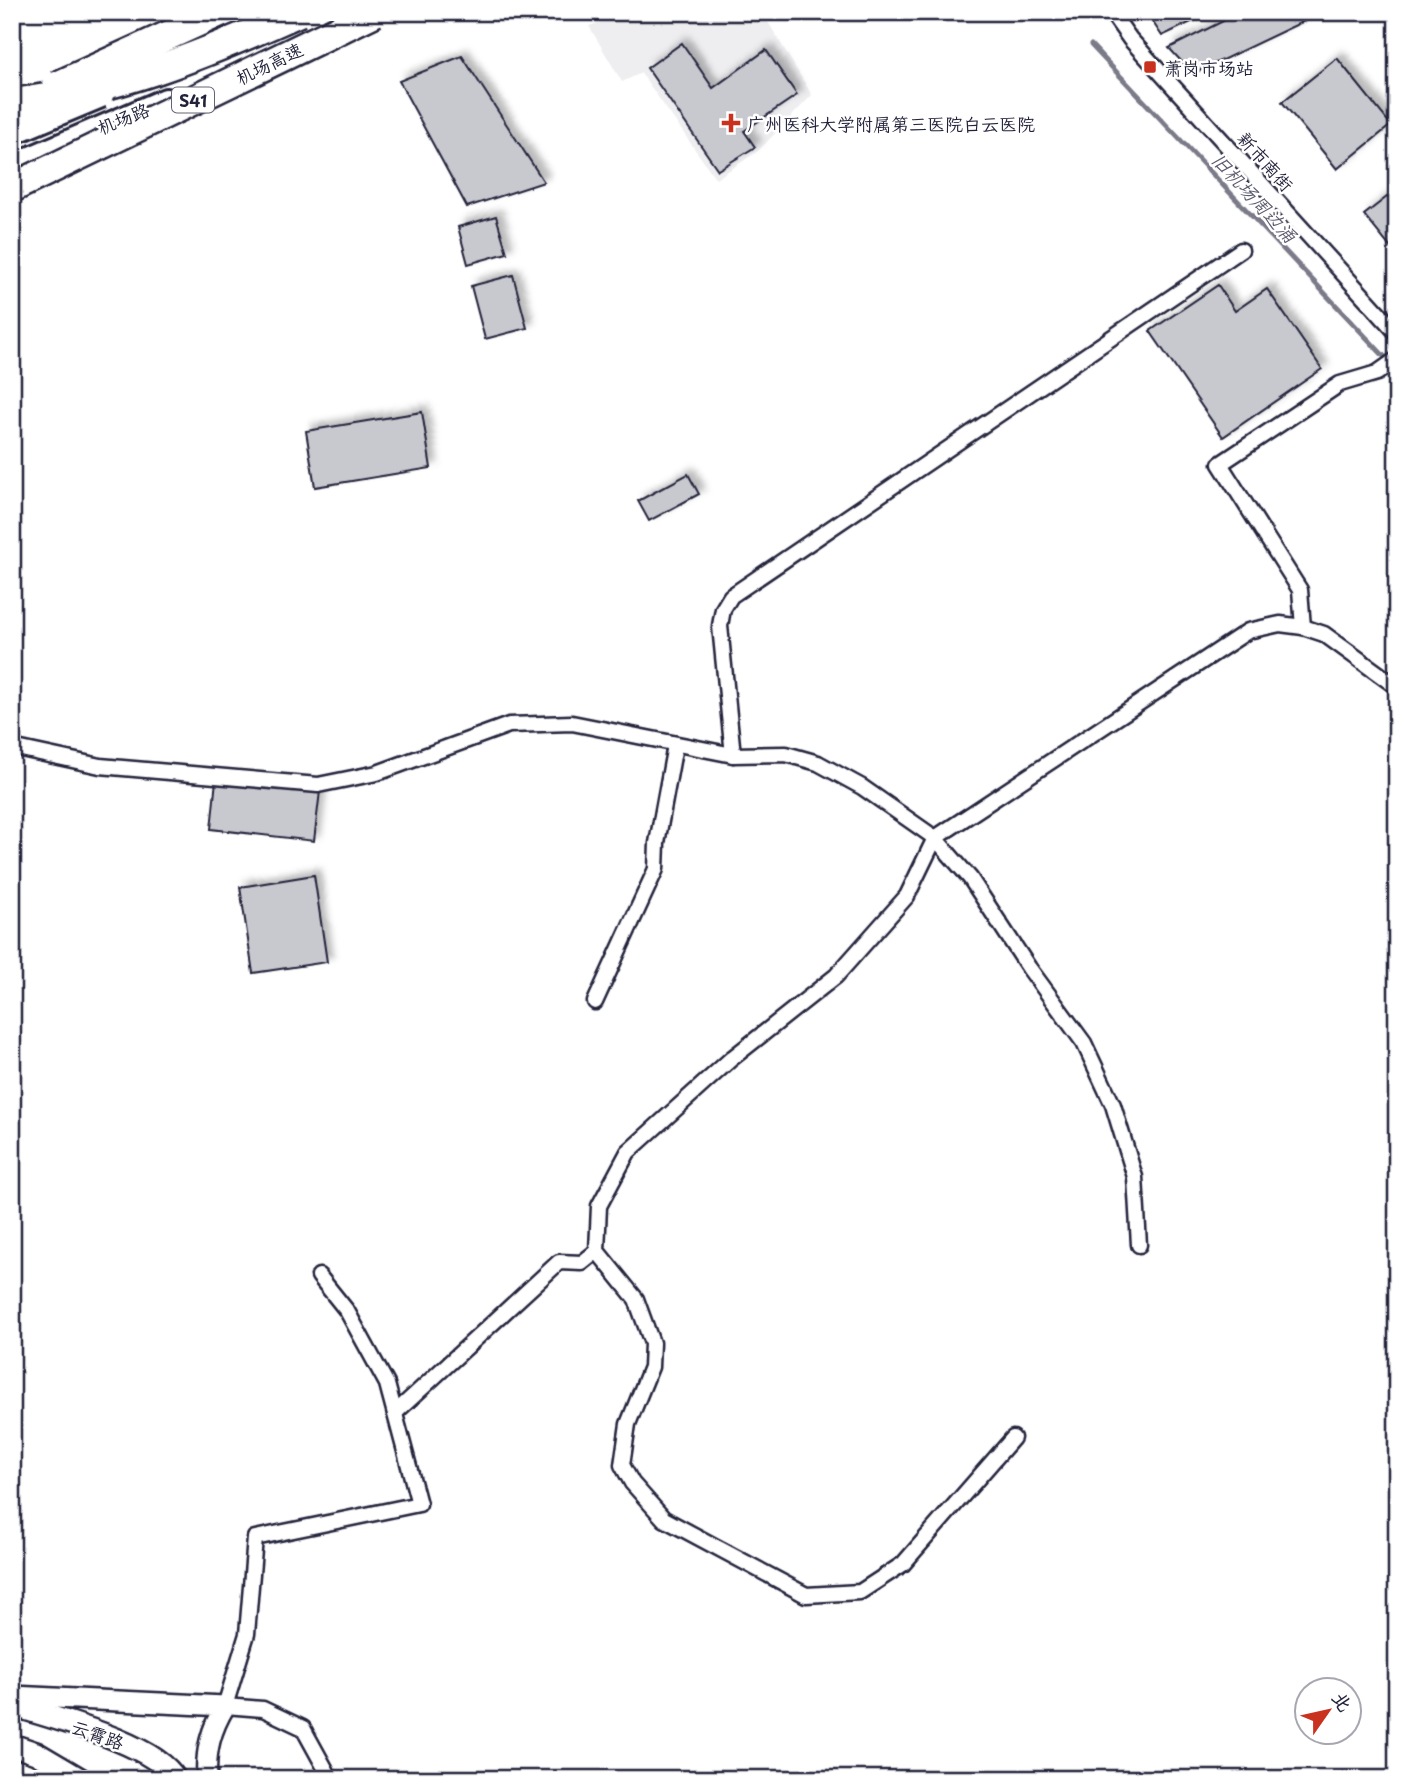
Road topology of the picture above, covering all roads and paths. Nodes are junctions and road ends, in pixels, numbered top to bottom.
1 (220, 12) edge
2 (237, 12) edge
3 (299, 12) edge
4 (310, 12) edge
5 (374, 12) edge
6 (393, 12) edge
7 (1111, 12) edge
8 (46, 95) junction
9 (12, 105) edge
10 (12, 132) edge
11 (64, 143) junction
12 (12, 167) edge
13 (12, 188) edge
14 (1241, 250) dead end
15 (1397, 333) edge
16 (1397, 359) edge
17 (1303, 627) junction
18 (1397, 687) edge
19 (675, 745) junction
20 (12, 747) edge
21 (733, 755) junction
22 (935, 838) junction
23 (595, 1002) dead end
24 (1139, 1245) dead end
25 (597, 1251) junction
26 (319, 1276) dead end
27 (395, 1413) junction
28 (1013, 1438) dead end
29 (12, 1696) edge
30 (12, 1705) edge
31 (225, 1706) junction
32 (12, 1745) edge
33 (80, 1779) edge
34 (175, 1779) edge
35 (207, 1779) edge
36 (331, 1779) edge

1 - 9 highway, bridge
2 - 8 main road
3 - 9 highway, 机场高速 / S41, bridge
4 - 10 highway, bridge
5 - 13 highway, 机场高速 / S41, bridge
6 - 11 highway, 机场路
7 - 15 street, 新市南街
8 - 9 main road
8 - 11 highway
11 - 12 highway, 机场路
14 - 21 street
16 - 17 street
17 - 18 street
17 - 22 street
19 - 20 street
19 - 21 street
19 - 23 street
21 - 22 street
22 - 24 street
22 - 25 street
25 - 27 street
25 - 28 street
26 - 27 street
27 - 31 street
29 - 31 street
30 - 34 main road, 云霄路
31 - 35 street
31 - 36 street
32 - 33 main road

